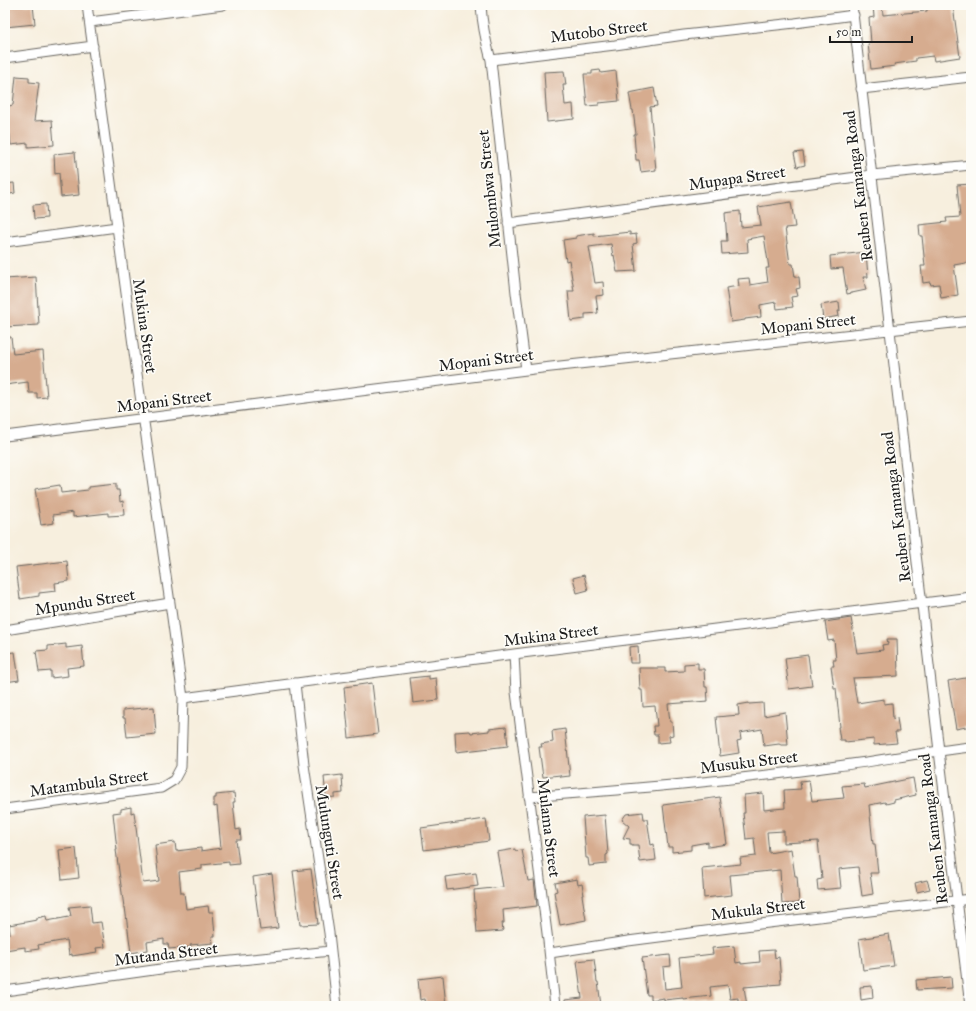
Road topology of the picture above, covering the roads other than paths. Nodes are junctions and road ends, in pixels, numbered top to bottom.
1 (87, 5) edge
2 (223, 5) edge
3 (481, 5) edge
4 (852, 5) edge
5 (854, 15) junction
6 (90, 22) junction
7 (93, 46) junction
8 (5, 58) edge
9 (491, 60) junction
10 (971, 76) edge
11 (861, 89) junction
12 (971, 165) edge
13 (872, 175) junction
14 (508, 223) junction
15 (117, 227) junction
16 (5, 242) edge
17 (971, 321) edge
18 (889, 330) junction
19 (526, 370) junction
20 (143, 418) junction
21 (5, 436) edge
22 (971, 597) edge
23 (170, 603) junction
24 (922, 603) junction
25 (5, 630) edge
26 (514, 654) junction
27 (295, 683) junction
28 (183, 698) junction
29 (971, 747) edge
30 (939, 750) junction
31 (174, 780) joint
32 (529, 796) junction
33 (5, 809) edge
34 (971, 899) edge
35 (957, 901) junction
36 (331, 951) junction
37 (550, 953) junction
38 (5, 991) edge
39 (337, 1006) edge
40 (555, 1006) edge
41 (970, 1006) edge

1 - 6 street, Mukina Street
2 - 6 street
3 - 9 street, Mulombwa Street
4 - 5 street, Reuben Kamanga Road
5 - 9 street, Mutobo Street
5 - 11 street, Reuben Kamanga Road
6 - 7 street, Mukina Street
7 - 8 street
7 - 15 street, Mukina Street
9 - 14 street, Mulombwa Street
10 - 11 street
11 - 13 street, Reuben Kamanga Road
12 - 13 street, Mupapa Street
13 - 14 street, Mupapa Street
13 - 18 street, Reuben Kamanga Road
14 - 19 street, Mulombwa Street
15 - 16 street
15 - 20 street, Mukina Street
17 - 18 street, Mopani Street
18 - 19 street, Mopani Street
18 - 24 street, Reuben Kamanga Road
19 - 20 street, Mopani Street
20 - 21 street, Mopani Street
20 - 23 street, Mukina Street
22 - 24 street, Mukina Street
23 - 25 street, Mpundu Street
23 - 28 street, Mukina Street
24 - 26 street, Mukina Street
24 - 30 street, Reuben Kamanga Road
26 - 27 street, Mukina Street
26 - 32 street, Mulama Street
27 - 28 street, Mukina Street
27 - 36 street, Mulunguti Street
28 - 31 street, Mukina Street
29 - 30 street, Musuku Street
30 - 32 street, Musuku Street
30 - 35 street, Reuben Kamanga Road
31 - 33 street, Matambula Street
32 - 37 street, Mulama Street
34 - 35 street, Mukula Street
35 - 37 street, Mukula Street
35 - 41 street, Reuben Kamanga Road
36 - 38 street, Mutanda Street
36 - 39 street, Mulunguti Street
37 - 40 street, Mulama Street

